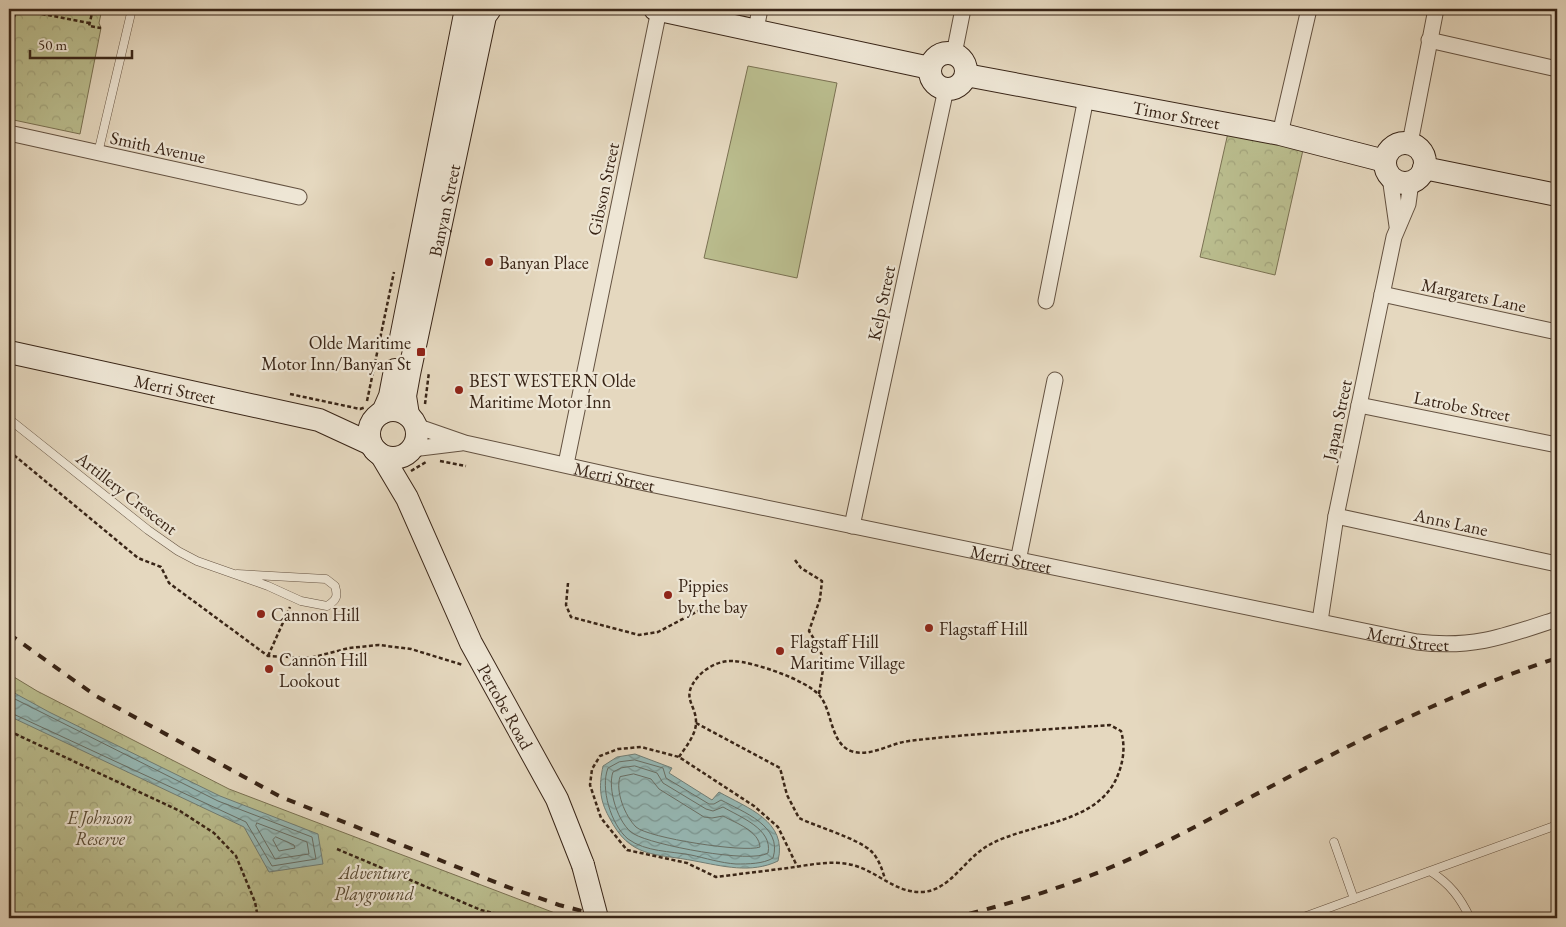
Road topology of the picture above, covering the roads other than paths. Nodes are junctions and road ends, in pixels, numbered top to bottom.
1 (132, 9) edge
2 (466, 9) edge
3 (657, 9) edge
4 (963, 9) edge
5 (1309, 9) edge
6 (1436, 9) edge
7 (497, 10) edge
8 (758, 19) edge
9 (1429, 40) junction
10 (954, 54) junction
11 (930, 68) junction
12 (1557, 69) edge
13 (966, 75) junction
14 (946, 89) junction
15 (1086, 98) junction
16 (9, 133) edge
17 (1280, 134) junction
18 (450, 135) junction
19 (1410, 143) junction
20 (98, 153) junction
21 (1403, 172) junction
22 (1557, 195) edge
23 (299, 197) dead end
24 (1397, 227) junction
25 (413, 273) junction
26 (1382, 294) junction
27 (1046, 301) dead end
28 (1557, 332) edge
29 (14, 356) edge
30 (1055, 380) dead end
31 (1359, 405) junction
32 (380, 414) junction
33 (416, 416) junction
34 (9, 419) edge
35 (319, 420) junction
36 (465, 443) junction
37 (1557, 445) edge
38 (373, 447) junction
39 (410, 451) junction
40 (566, 464) junction
41 (407, 498) junction
42 (1336, 516) junction
43 (852, 526) junction
44 (1018, 561) junction
45 (1557, 564) edge
46 (237, 574) junction
47 (1557, 619) edge
48 (1320, 621) junction
49 (1557, 825) edge
50 (1334, 842) dead end
51 (1430, 872) junction
52 (1354, 899) junction
53 (597, 918) edge
54 (1301, 918) edge
55 (1470, 918) edge

1 - 20 lane
2 - 18 street, Banyan Street
3 - 8 street
3 - 40 street, Gibson Street
4 - 10 street
5 - 17 street
6 - 9 street
7 - 18 street, Banyan Street
8 - 11 street
9 - 12 street
9 - 19 street
10 - 11 street
10 - 13 street
11 - 14 street
13 - 14 street
13 - 15 street, Timor Street
14 - 43 street, Kelp Street
15 - 17 street, Timor Street
15 - 27 street
16 - 20 street, Smith Avenue
17 - 21 street, Timor Street
18 - 25 street, Banyan Street
19 - 21 street
19 - 21 street
20 - 23 street, Smith Avenue
21 - 22 street, Timor Street
21 - 24 street, Japan Street
21 - 24 street, Japan Street
24 - 26 street, Japan Street
25 - 32 street, Banyan Street
25 - 33 street, Banyan Street
26 - 28 street, Margarets Lane
26 - 31 street, Japan Street
29 - 35 street, Merri Street
30 - 44 street
31 - 37 street, Latrobe Street
31 - 42 street, Japan Street
32 - 33 street
32 - 35 street, Merri Street
32 - 38 street
33 - 36 street, Merri Street
33 - 39 street
34 - 46 lane, Artillery Crescent
35 - 38 street, Merri Street
36 - 39 street, Merri Street
36 - 40 street, Merri Street
38 - 39 street
38 - 41 street, Pertobe Road
39 - 41 street, Pertobe Road
40 - 43 street, Merri Street
41 - 53 street, Pertobe Road, bridge
42 - 45 street, Anns Lane
42 - 48 street, Japan Street
43 - 44 street, Merri Street
44 - 48 street, Merri Street
46 - 46 lane, Artillery Crescent
47 - 48 street, Merri Street
49 - 51 lane
50 - 52 lane
51 - 52 lane
51 - 55 lane
52 - 54 lane

